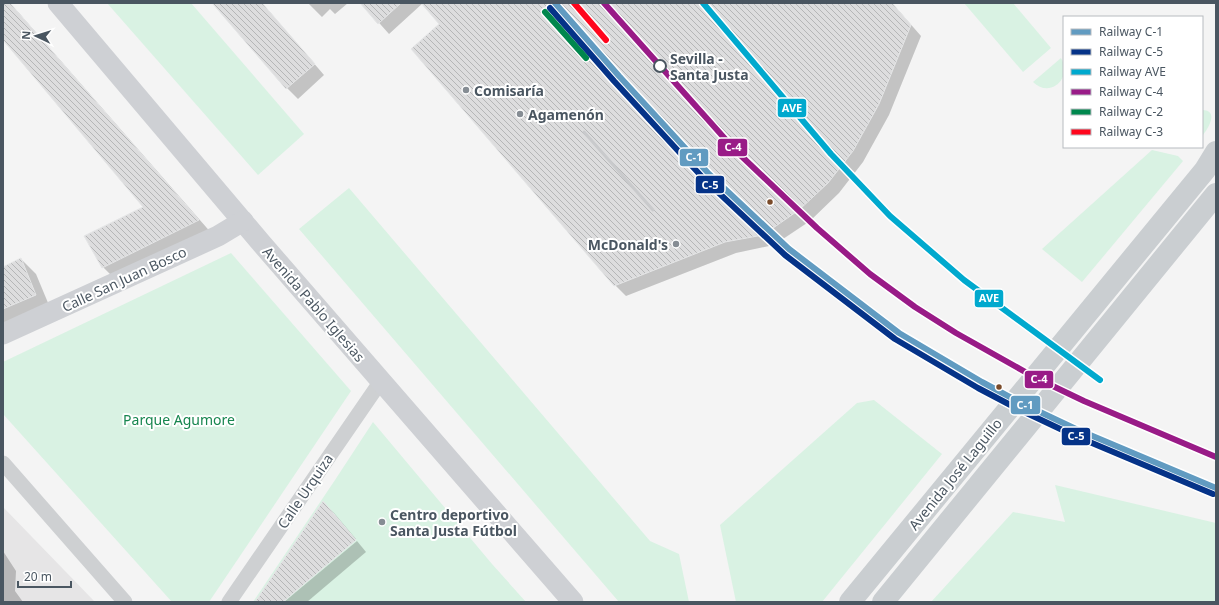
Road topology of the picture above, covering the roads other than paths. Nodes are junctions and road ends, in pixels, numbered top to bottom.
1 (58, 3) edge
2 (1216, 152) edge
3 (1216, 194) edge
4 (243, 221) junction
5 (3, 334) edge
6 (381, 381) junction
7 (3, 463) edge
8 (855, 597) edge
9 (125, 602) edge
10 (229, 602) edge
11 (573, 602) edge
12 (883, 602) edge

1 - 4 main road, Avenida Pablo Iglesias
2 - 8 main road, Avenida José Laguillo
3 - 12 main road, Avenida José Laguillo
4 - 5 main road, Calle San Juan Bosco
4 - 6 main road, Avenida Pablo Iglesias
6 - 10 street, Calle Urquiza
6 - 11 main road, Avenida Pablo Iglesias
7 - 9 street

